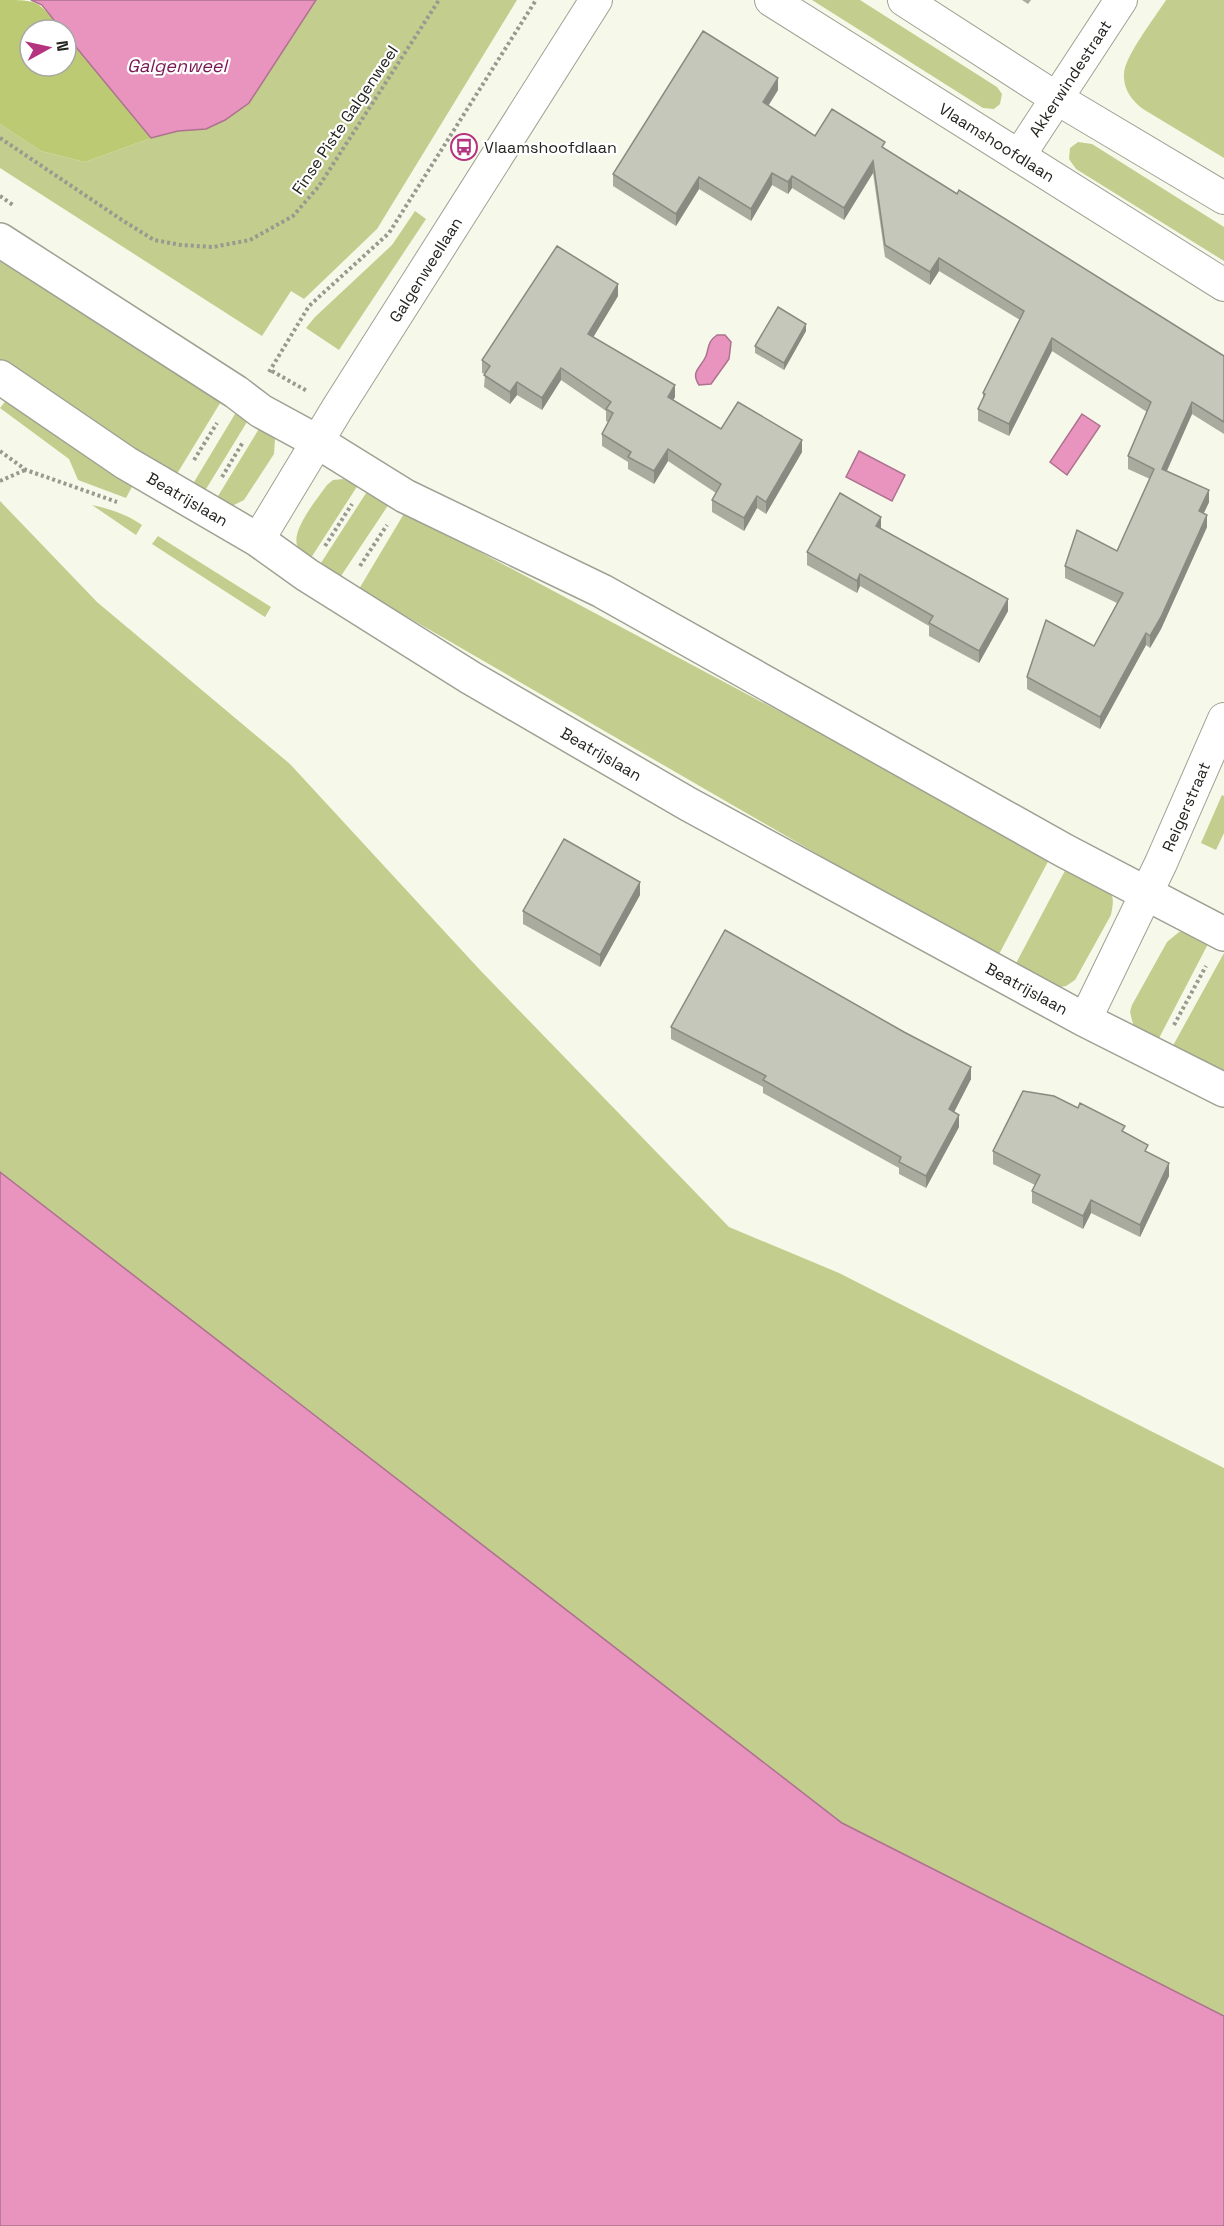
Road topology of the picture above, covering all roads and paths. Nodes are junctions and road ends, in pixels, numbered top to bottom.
1 (439, 0) edge
2 (536, 0) edge
3 (596, 0) edge
4 (771, 0) edge
5 (904, 0) edge
6 (1121, 0) edge
7 (1056, 98) junction
8 (0, 138) edge
9 (1019, 156) junction
10 (1224, 198) edge
11 (0, 240) edge
12 (1224, 285) edge
13 (0, 377) edge
14 (248, 402) junction
15 (318, 442) junction
16 (0, 451) edge
17 (26, 470) junction
18 (371, 474) junction
19 (0, 481) edge
20 (175, 492) junction
21 (405, 496) junction
22 (127, 506) dead end
23 (205, 507) junction
24 (258, 540) junction
25 (307, 575) junction
26 (340, 596) junction
27 (1224, 719) edge
28 (1146, 895) junction
29 (1224, 934) edge
30 (1085, 1020) junction
31 (1157, 1058) junction
32 (1224, 1090) edge

1 - 8 path, Finse Piste Galgenweel
2 - 14 path
3 - 15 street, Galgenweellaan
4 - 9 street, Vlaamshoofdlaan
5 - 7 street
6 - 7 street, Akkerwindestraat
7 - 9 street, Akkerwindestraat
7 - 10 street
9 - 12 street, Vlaamshoofdlaan
11 - 14 street
13 - 20 street, Beatrijslaan
14 - 15 street
14 - 20 path
14 - 23 path
15 - 18 street
15 - 24 street, Galgenweellaan
16 - 17 path
17 - 19 path
17 - 22 path
18 - 21 street
18 - 25 path
20 - 23 street, Beatrijslaan
21 - 26 path
21 - 28 street
23 - 24 street, Beatrijslaan
24 - 25 street, Beatrijslaan
25 - 26 street, Beatrijslaan
26 - 30 street, Beatrijslaan
27 - 28 street, Reigerstraat
28 - 29 street
28 - 30 street, Reigerstraat
29 - 31 path
30 - 31 street, Beatrijslaan
31 - 32 street, Beatrijslaan

